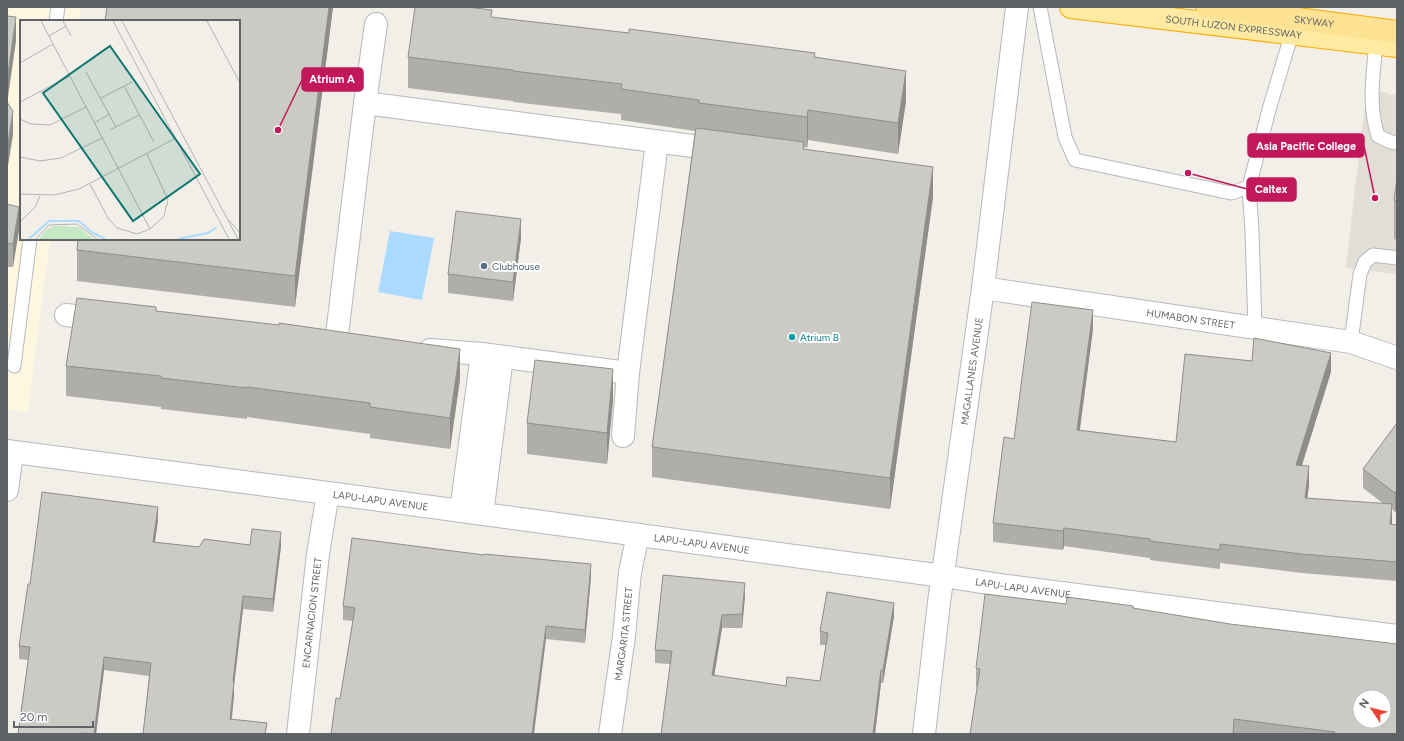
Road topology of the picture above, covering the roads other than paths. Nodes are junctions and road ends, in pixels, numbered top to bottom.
1 (58, 7) edge
2 (1017, 7) edge
3 (1040, 7) edge
4 (1071, 7) edge
5 (1207, 7) edge
6 (56, 20) edge
7 (376, 24) dead end
8 (1397, 32) edge
9 (1292, 33) junction
10 (1387, 45) edge
11 (365, 103) junction
12 (657, 142) junction
13 (1397, 143) edge
14 (742, 153) edge
15 (1249, 187) junction
16 (30, 240) edge
17 (1397, 258) edge
18 (983, 288) junction
19 (66, 315) dead end
20 (122, 321) edge
21 (1255, 328) junction
22 (313, 341) edge
23 (1351, 342) junction
24 (413, 349) edge
25 (1395, 355) edge
26 (492, 356) junction
27 (14, 366) dead end
28 (628, 373) junction
29 (623, 436) dead end
30 (9, 452) edge
31 (7, 490) edge
32 (328, 493) junction
33 (472, 512) junction
34 (638, 535) junction
35 (943, 576) junction
36 (1397, 636) edge
37 (298, 734) edge
38 (610, 734) edge
39 (924, 734) edge

1 - 6 lane
2 - 18 street, MAGALLANES AVENUE
3 - 15 lane
4 - 9 highway, SOUTH LUZON EXPRESSWAY
5 - 8 highway, SKYWAY
7 - 11 street
9 - 10 highway, SOUTH LUZON EXPRESSWAY
9 - 15 lane
10 - 13 lane
11 - 12 street
11 - 22 street
12 - 14 street
12 - 28 street
15 - 21 lane
16 - 27 lane
17 - 23 lane
18 - 21 street, HUMABON STREET
18 - 35 street, MAGALLANES AVENUE
19 - 20 street
21 - 23 street, HUMABON STREET
23 - 25 street, HUMABON STREET
24 - 26 street
26 - 28 street
26 - 33 street
28 - 29 street
30 - 31 street
30 - 32 street, LAPU-LAPU AVENUE
32 - 33 street, LAPU-LAPU AVENUE
32 - 37 street, ENCARNACION STREET
33 - 34 street, LAPU-LAPU AVENUE
34 - 35 street, LAPU-LAPU AVENUE
34 - 38 street, MARGARITA STREET
35 - 36 street, LAPU-LAPU AVENUE
35 - 39 street, MAGALLANES AVENUE

